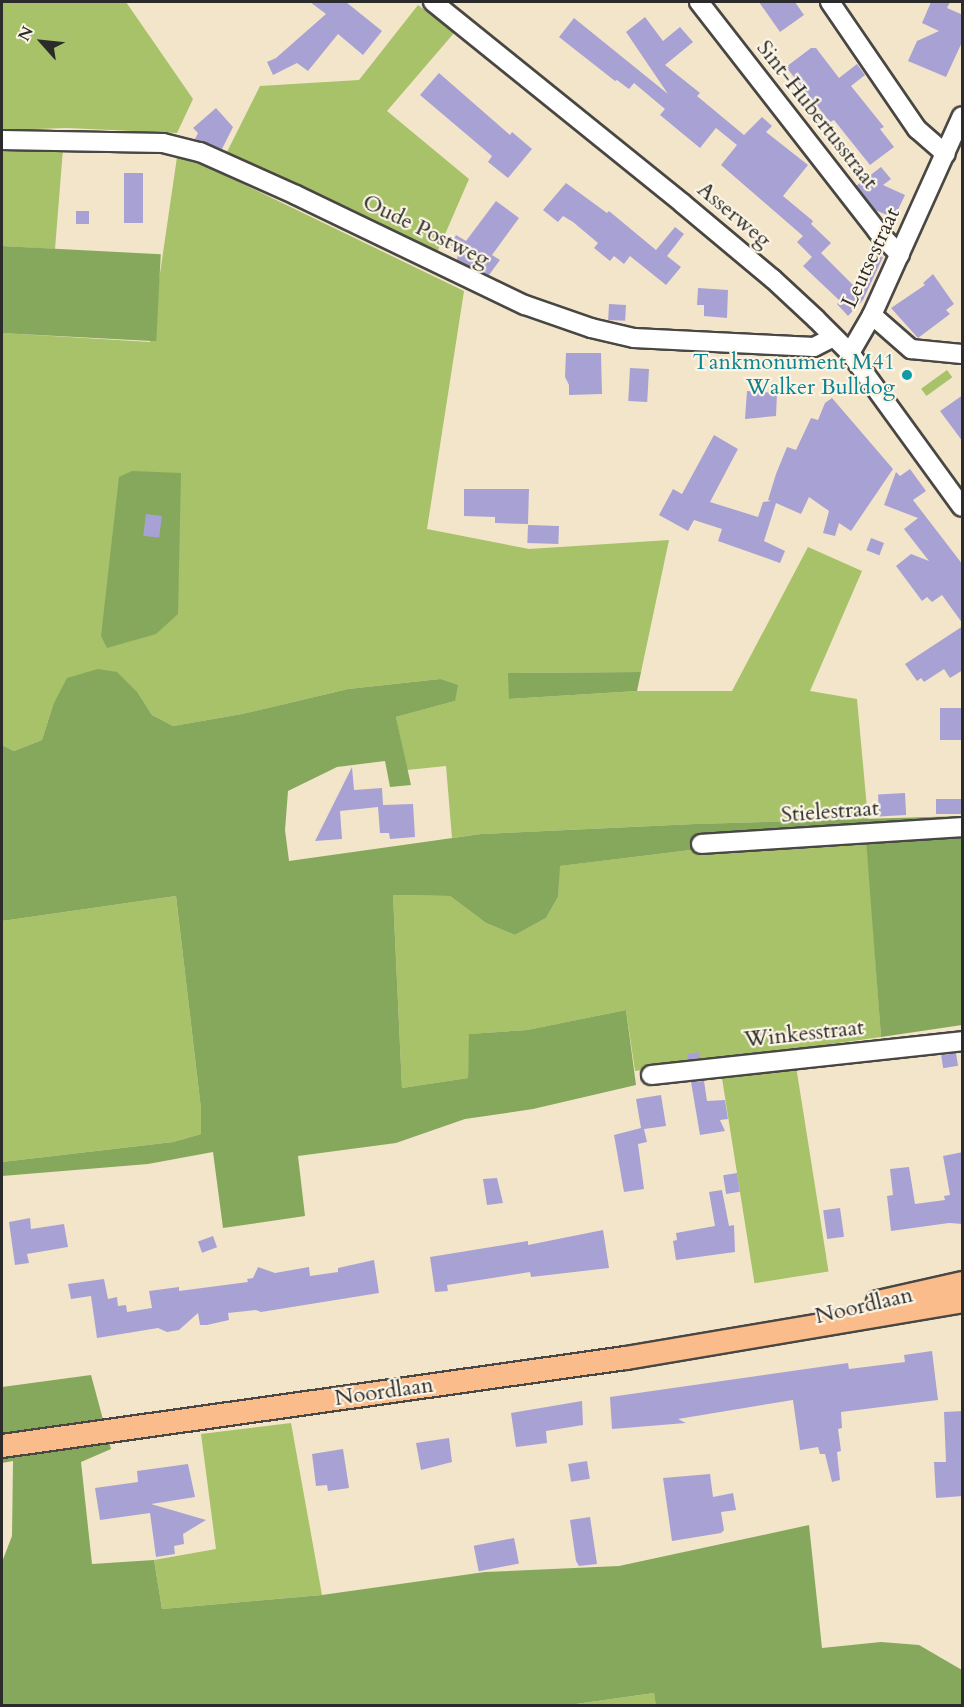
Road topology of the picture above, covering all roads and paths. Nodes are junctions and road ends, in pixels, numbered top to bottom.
1 (433, 2) edge
2 (699, 2) edge
3 (831, 2) edge
4 (963, 116) edge
5 (2, 140) edge
6 (946, 154) junction
7 (900, 255) junction
8 (872, 315) junction
9 (834, 337) junction
10 (850, 353) junction
11 (963, 354) edge
12 (963, 507) edge
13 (963, 827) edge
14 (701, 844) dead end
15 (963, 1041) edge
16 (651, 1075) dead end
17 (963, 1283) edge
18 (963, 1301) edge
19 (767, 1333) junction
20 (2, 1446) edge

1 - 9 street, Asserweg
2 - 7 street, Sint-Hubertusstraat
3 - 6 street
4 - 6 street, Leutsestraat
5 - 9 street, Oude Postweg
6 - 7 street, Leutsestraat
7 - 8 street, Leutsestraat
8 - 10 street, Leutsestraat
8 - 11 street
9 - 10 street, Asserweg
10 - 12 street, Asserweg
13 - 14 street, Stielestraat
15 - 16 street, Winkesstraat
17 - 19 main road, Noordlaan
18 - 19 main road, Noordlaan
19 - 20 main road, Noordlaan

